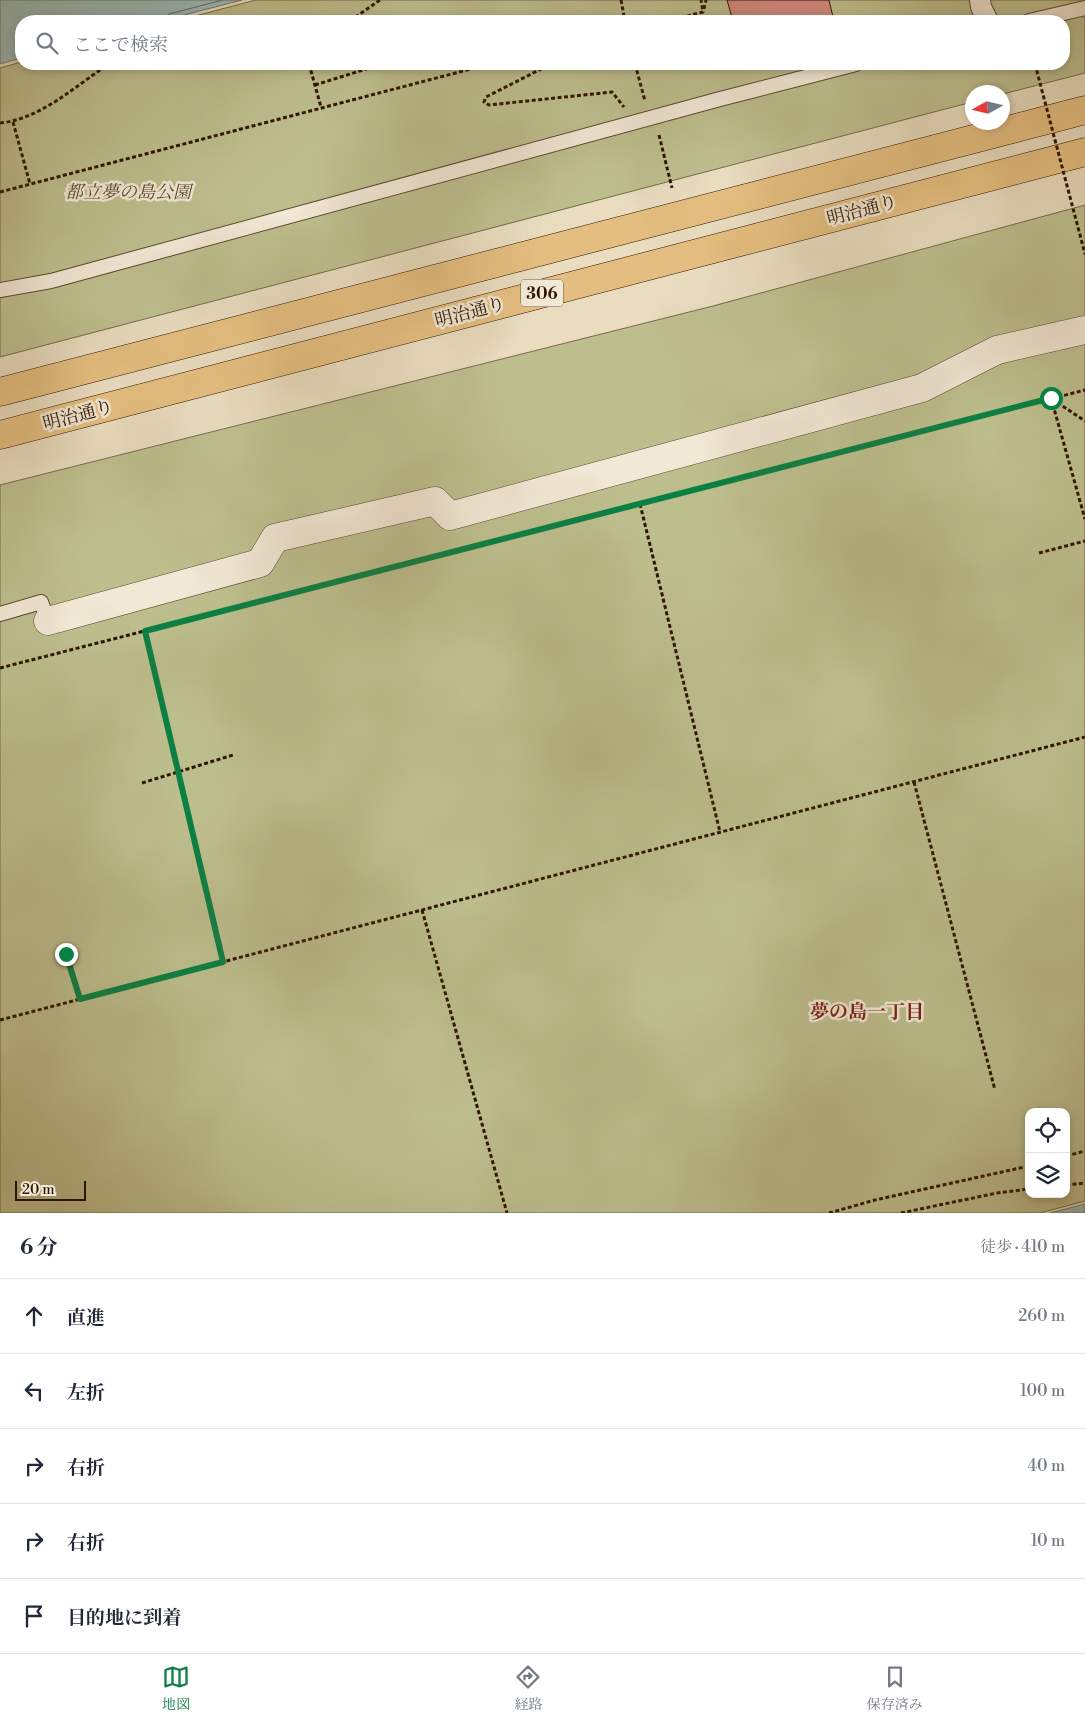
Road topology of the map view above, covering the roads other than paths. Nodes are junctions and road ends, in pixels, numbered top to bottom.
1 (980, 0) edge
2 (1085, 8) edge
3 (985, 15) edge
4 (1055, 15) edge
5 (832, 70) edge
6 (1085, 110) edge
7 (1085, 152) edge
8 (0, 290) edge
9 (1085, 330) edge
10 (0, 392) edge
11 (0, 435) edge
12 (0, 614) edge
13 (48, 621) joint

1 - 3 street
2 - 4 lane
5 - 8 lane
6 - 10 main road, 306
7 - 11 main road, 明治通り / 306
9 - 13 street
12 - 13 lane

